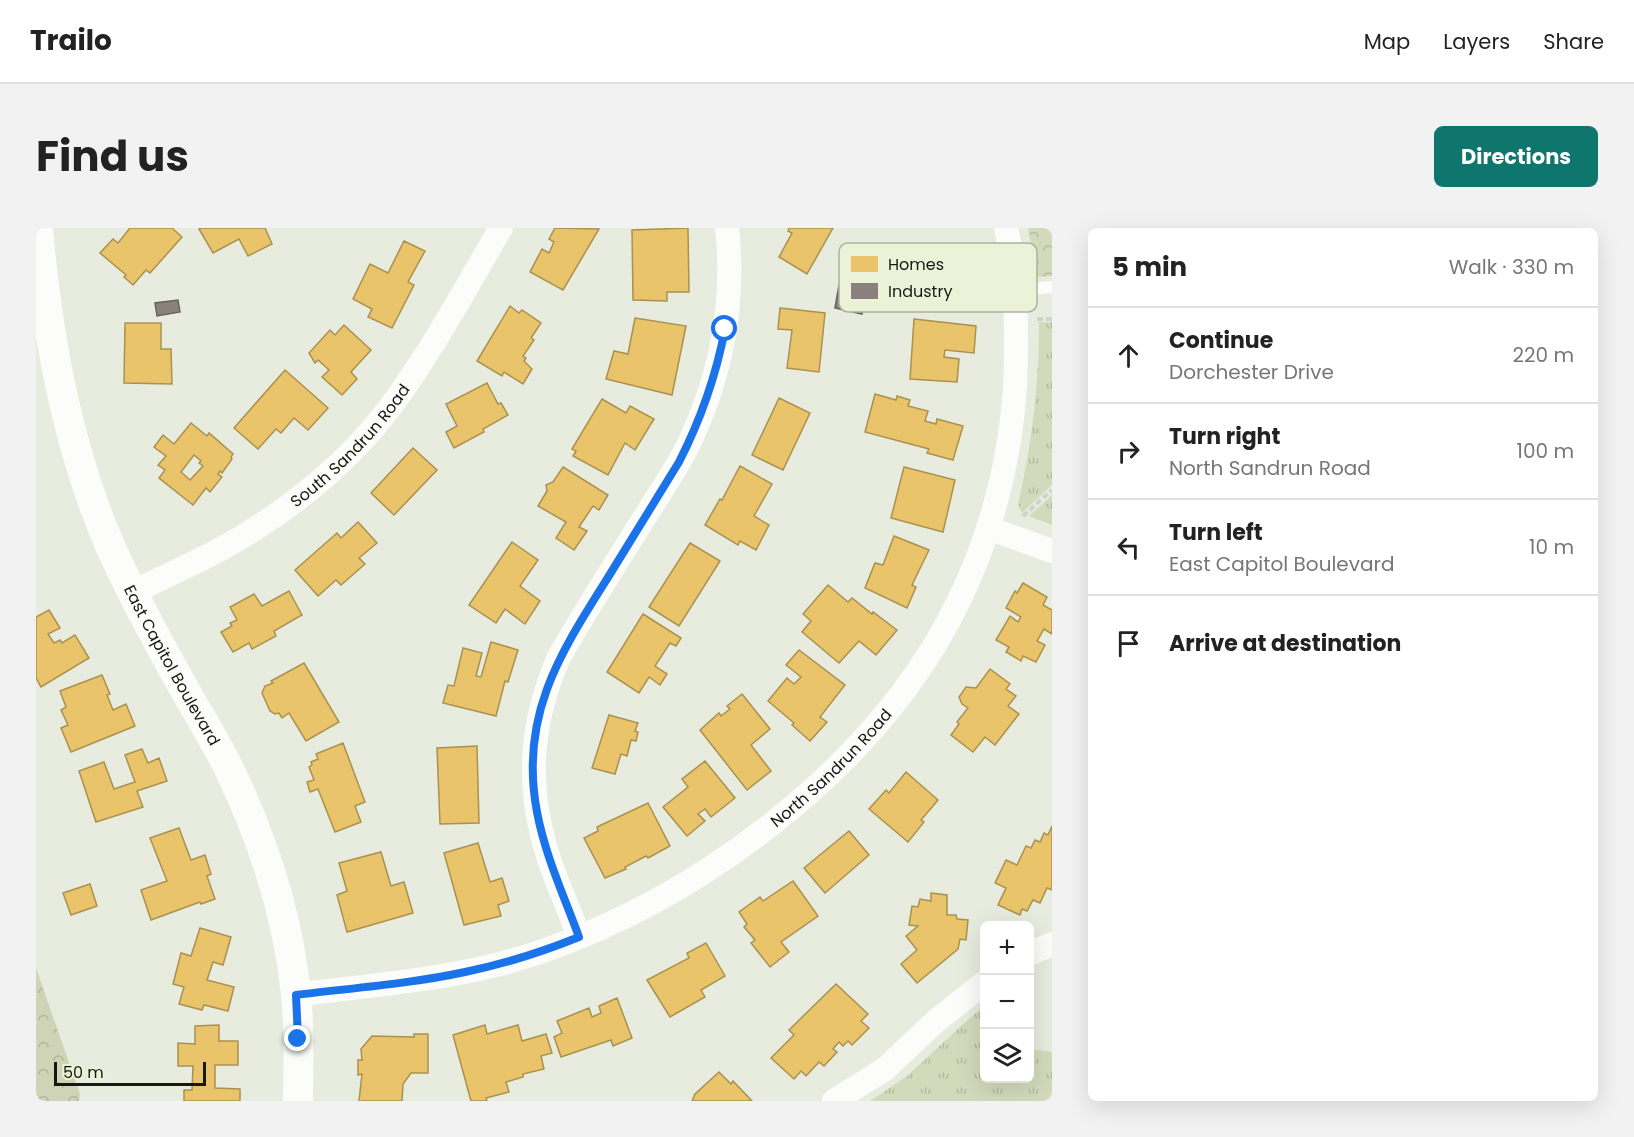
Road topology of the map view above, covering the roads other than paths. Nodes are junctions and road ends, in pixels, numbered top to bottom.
1 (38, 228) edge
2 (501, 228) edge
3 (727, 228) edge
4 (1006, 228) edge
5 (1009, 243) edge
6 (1052, 287) edge
7 (1037, 289) edge
8 (1015, 312) edge
9 (988, 528) junction
10 (1052, 551) edge
11 (132, 593) junction
12 (579, 937) junction
13 (1052, 944) edge
14 (1034, 952) edge
15 (980, 986) edge
16 (296, 995) junction
17 (298, 1101) edge
18 (834, 1101) edge

1 - 11 street, East Capitol Boulevard
2 - 11 street, South Sandrun Road
3 - 12 street
4 - 5 street, North Sandrun Road
6 - 7 lane
8 - 9 street, North Sandrun Road
9 - 10 street
9 - 12 street, North Sandrun Road
11 - 16 street, East Capitol Boulevard
12 - 16 street, North Sandrun Road
13 - 14 street
15 - 18 street
16 - 17 street, East Capitol Boulevard

